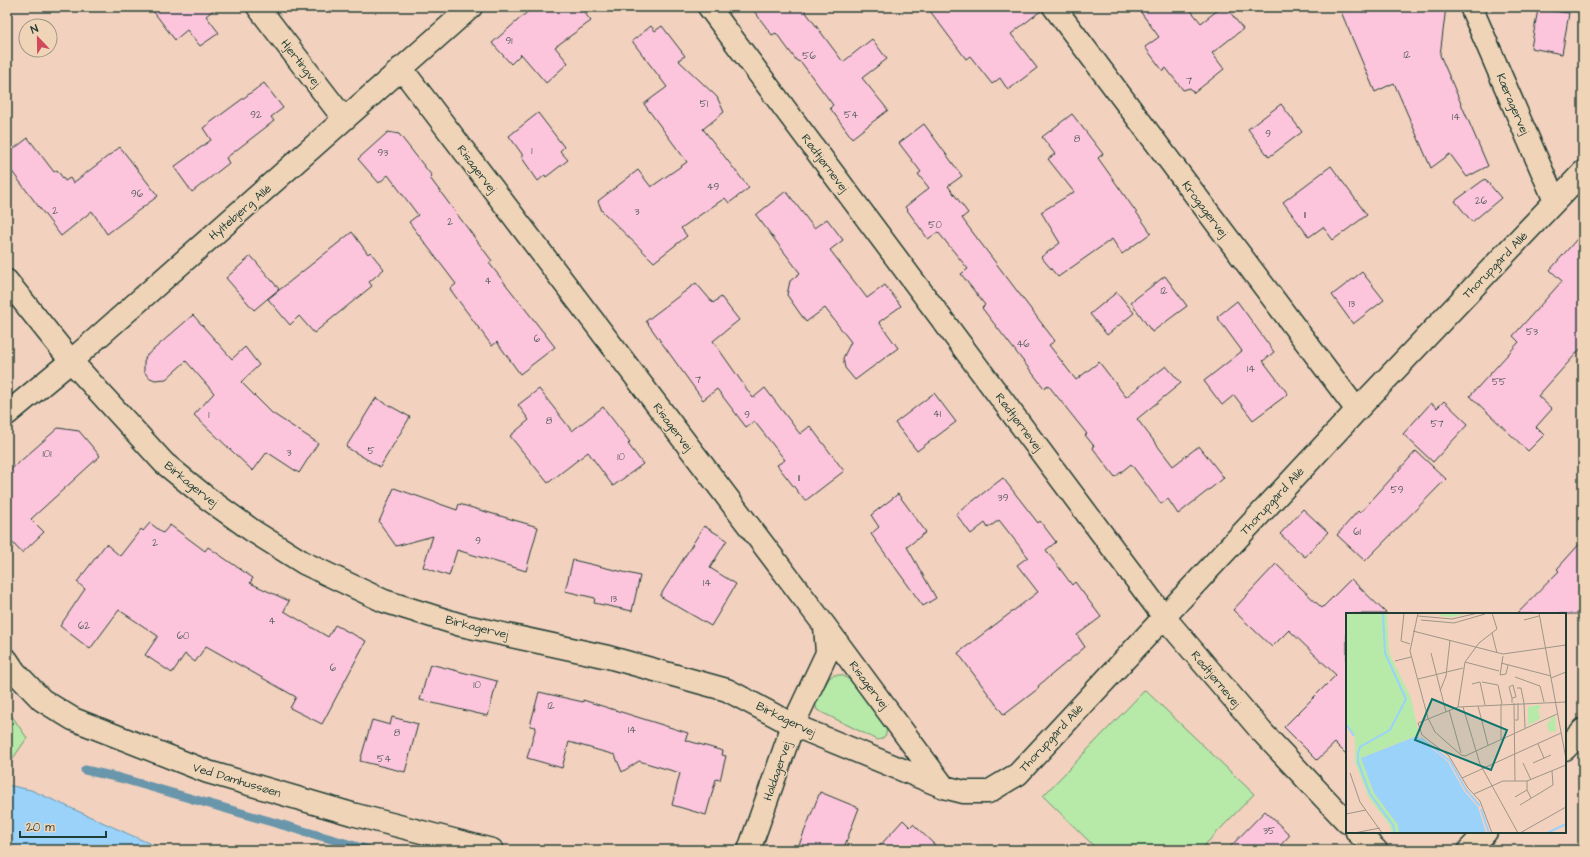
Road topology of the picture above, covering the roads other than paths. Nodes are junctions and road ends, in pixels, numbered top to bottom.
1 (258, 7) edge
2 (471, 7) edge
3 (709, 7) edge
4 (1054, 7) edge
5 (1471, 7) edge
6 (401, 68) junction
7 (344, 119) junction
8 (1583, 172) edge
9 (1555, 201) junction
10 (7, 281) edge
11 (71, 361) junction
12 (1357, 410) junction
13 (7, 414) edge
14 (1164, 617) junction
15 (825, 626) junction
16 (7, 660) edge
17 (793, 725) junction
18 (1583, 730) edge
19 (1566, 748) edge
20 (944, 787) junction
21 (1346, 821) edge
22 (1358, 833) edge
23 (1485, 833) edge
24 (492, 850) edge
25 (749, 850) edge
26 (1376, 850) edge
27 (1469, 850) edge

1 - 7 street, Hjertingvej
2 - 6 street, Hyltebjerg Allé
3 - 14 street, Rødtjørnevej
4 - 12 street, Krogagervej
5 - 9 street, Kæragervej
6 - 7 street, Hyltebjerg Allé
6 - 15 street, Risagervej
7 - 11 street, Hyltebjerg Allé
8 - 9 street, Thorupgård Allé
9 - 12 street, Thorupgård Allé
10 - 11 street, Birkagervej
11 - 13 street, Hyltebjerg Allé
11 - 17 street, Birkagervej
12 - 14 street, Thorupgård Allé
14 - 20 street, Thorupgård Allé
14 - 21 street, Rødtjørnevej
15 - 17 street, Haldagervej
15 - 20 street, Risagervej
16 - 24 street, Ved Damhussøen
17 - 20 street, Birkagervej
17 - 25 street, Haldagervej
18 - 19 street
22 - 26 street
23 - 27 street

